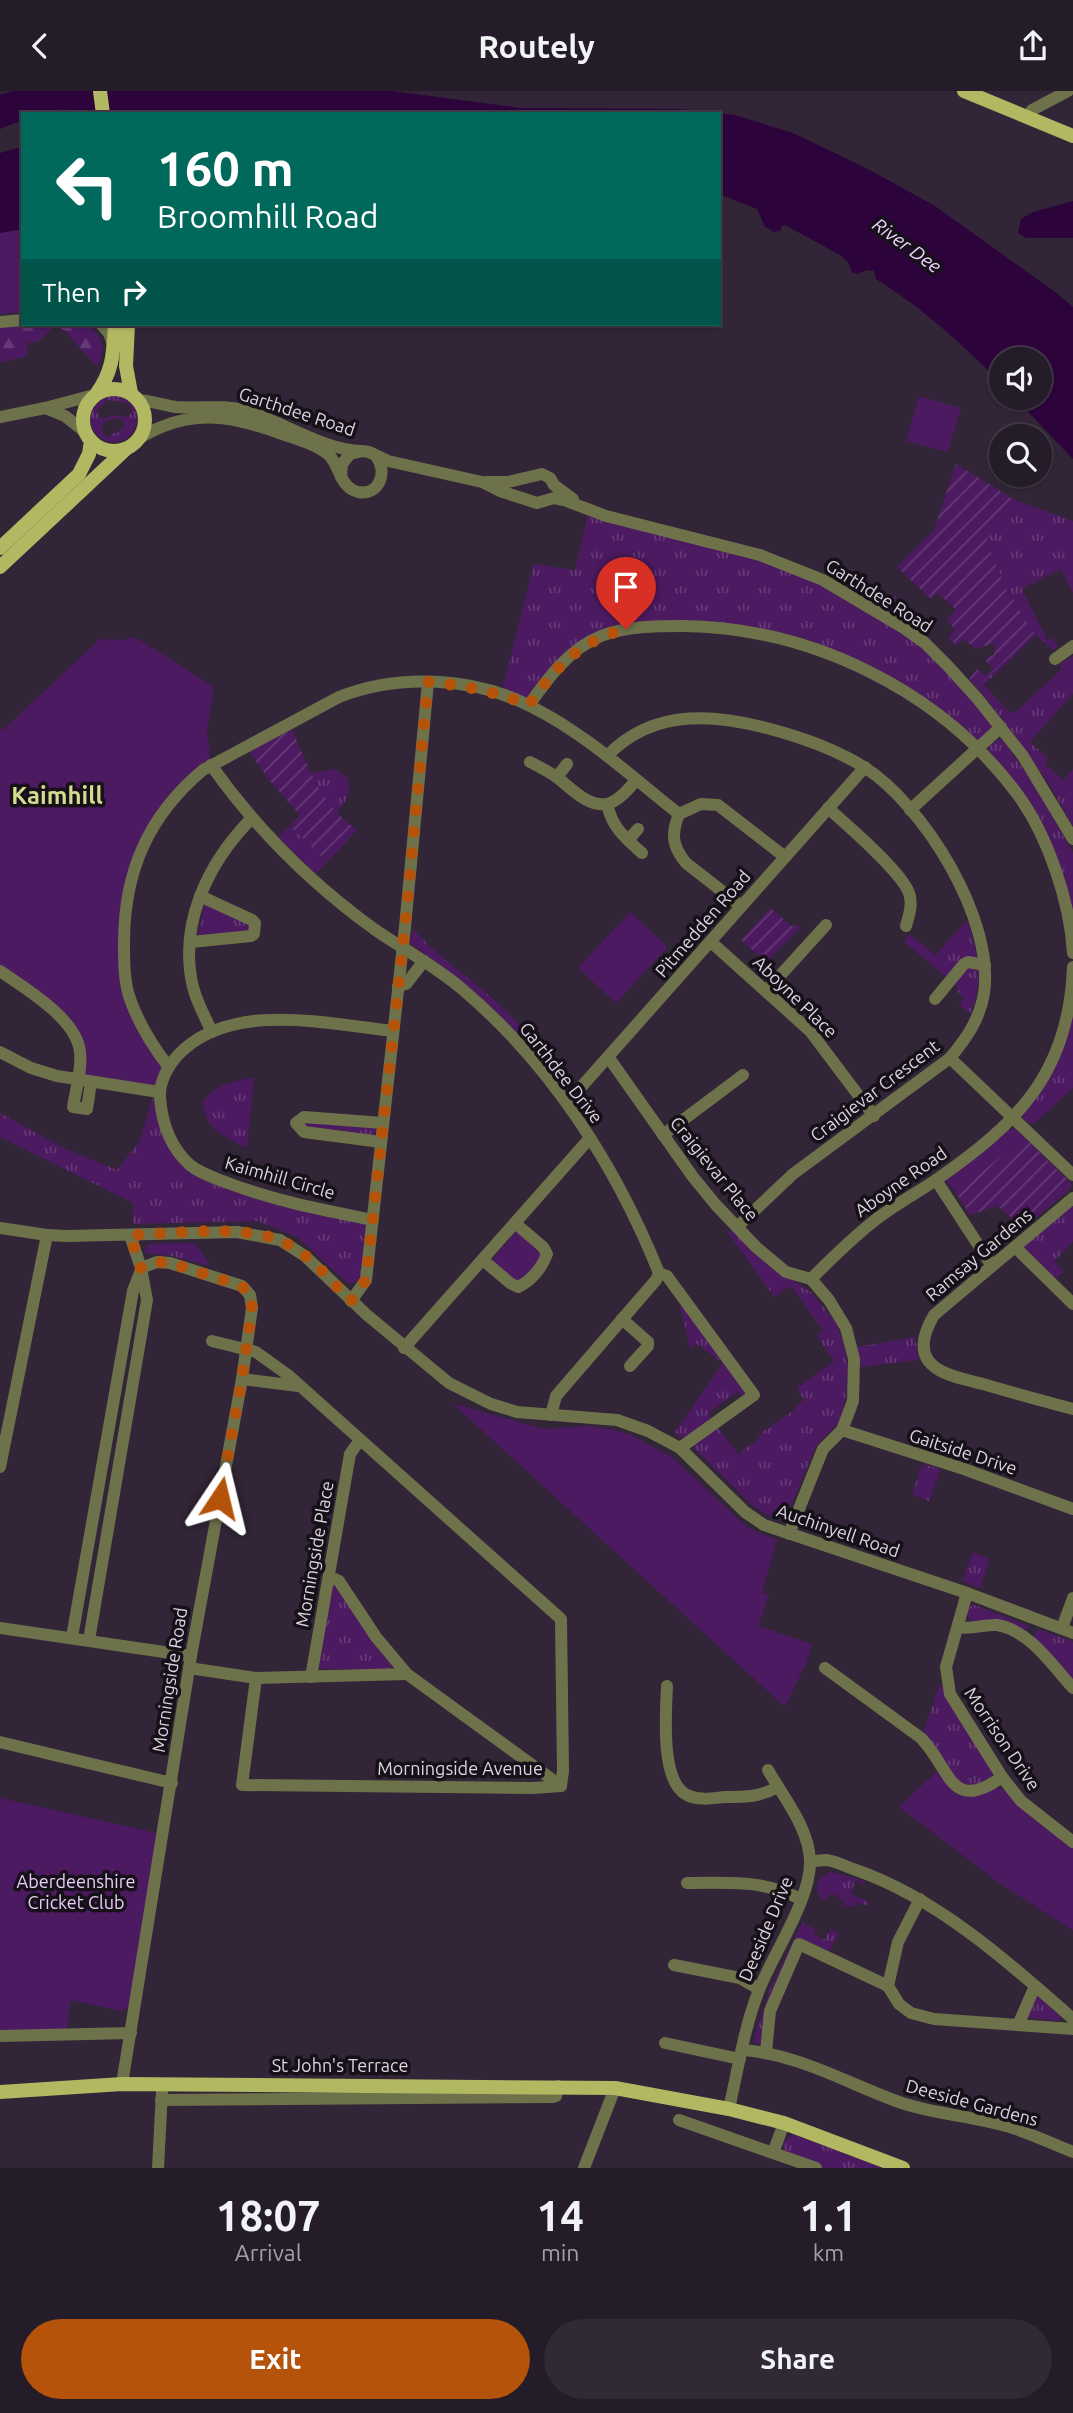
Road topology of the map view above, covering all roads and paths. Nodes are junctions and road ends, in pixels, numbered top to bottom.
1 (100, 91) edge
2 (964, 91) edge
3 (1068, 91) edge
4 (103, 112) edge
5 (1027, 116) junction
6 (1073, 136) edge
7 (21, 320) edge
8 (0, 322) edge
9 (103, 326) edge
10 (116, 326) edge
11 (128, 326) edge
12 (114, 348) junction
13 (96, 394) junction
14 (134, 396) junction
15 (45, 408) junction
16 (0, 417) edge
17 (88, 436) junction
18 (139, 438) junction
19 (127, 448) junction
20 (369, 453) junction
21 (421, 468) junction
22 (534, 475) junction
23 (341, 477) junction
24 (381, 480) junction
25 (482, 482) junction
26 (554, 485) junction
27 (530, 499) junction
28 (550, 499) junction
29 (581, 505) junction
30 (0, 548) edge
31 (0, 568) edge
32 (1073, 646) edge
33 (1055, 659) dead end
34 (428, 682) junction
35 (529, 705) junction
36 (1001, 727) junction
37 (979, 748) junction
38 (607, 756) junction
39 (530, 762) dead end
40 (567, 764) dead end
41 (211, 765) junction
42 (864, 767) junction
43 (557, 777) junction
44 (636, 780) junction
45 (607, 804) junction
46 (828, 808) junction
47 (910, 810) junction
48 (679, 814) junction
49 (251, 819) junction
50 (638, 829) dead end
51 (1073, 839) edge
52 (628, 840) junction
53 (642, 853) dead end
54 (785, 857) junction
55 (200, 896) junction
56 (741, 906) junction
57 (826, 925) dead end
58 (906, 926) dead end
59 (191, 942) junction
60 (711, 942) junction
61 (402, 948) junction
62 (1073, 953) edge
63 (424, 961) junction
64 (985, 965) junction
65 (1073, 967) edge
66 (0, 971) edge
67 (398, 986) junction
68 (767, 991) junction
69 (935, 999) dead end
70 (393, 1031) junction
71 (212, 1032) junction
72 (0, 1052) edge
73 (609, 1058) junction
74 (950, 1058) junction
75 (169, 1066) junction
76 (743, 1075) dead end
77 (84, 1081) junction
78 (159, 1092) junction
79 (566, 1103) junction
80 (874, 1116) junction
81 (1014, 1117) junction
82 (383, 1123) junction
83 (663, 1135) junction
84 (590, 1137) junction
85 (381, 1142) junction
86 (1073, 1175) edge
87 (936, 1180) junction
88 (1073, 1198) edge
89 (373, 1220) junction
90 (515, 1223) junction
91 (737, 1227) junction
92 (0, 1228) edge
93 (47, 1235) junction
94 (130, 1235) junction
95 (1014, 1247) junction
96 (483, 1259) junction
97 (992, 1266) junction
98 (141, 1268) junction
99 (659, 1273) junction
100 (811, 1279) junction
101 (351, 1301) junction
102 (1073, 1304) edge
103 (622, 1319) junction
104 (212, 1341) dead end
105 (404, 1348) junction
106 (246, 1349) junction
107 (630, 1366) dead end
108 (242, 1379) junction
109 (298, 1386) junction
110 (116, 1387) junction
111 (132, 1389) junction
112 (1073, 1409) edge
113 (551, 1415) junction
114 (842, 1430) junction
115 (360, 1440) junction
116 (680, 1448) junction
117 (0, 1468) edge
118 (96, 1504) junction
119 (112, 1506) junction
120 (1073, 1509) edge
121 (789, 1534) junction
122 (330, 1577) junction
123 (967, 1593) junction
124 (1073, 1598) edge
125 (1037, 1620) junction
126 (958, 1627) junction
127 (0, 1628) edge
128 (1068, 1630) edge
129 (72, 1637) junction
130 (1027, 1639) junction
131 (89, 1640) junction
132 (190, 1662) junction
133 (825, 1668) dead end
134 (407, 1674) junction
135 (311, 1677) junction
136 (256, 1678) junction
137 (667, 1686) dead end
138 (1073, 1688) edge
139 (0, 1742) edge
140 (768, 1770) dead end
141 (1002, 1777) junction
142 (172, 1783) junction
143 (561, 1786) junction
144 (778, 1787) junction
145 (1073, 1842) edge
146 (810, 1862) junction
147 (687, 1883) dead end
148 (801, 1899) junction
149 (920, 1899) junction
150 (674, 1965) dead end
151 (888, 1986) junction
152 (1035, 1986) junction
153 (759, 1989) junction
154 (1073, 2019) edge
155 (1018, 2025) junction
156 (1073, 2029) edge
157 (131, 2033) junction
158 (0, 2036) edge
159 (674, 2041) dead end
160 (766, 2052) junction
161 (741, 2055) junction
162 (122, 2084) junction
163 (162, 2084) junction
164 (558, 2086) junction
165 (615, 2088) junction
166 (4, 2092) edge
167 (161, 2100) junction
168 (729, 2109) junction
169 (679, 2120) dead end
170 (784, 2123) junction
171 (773, 2153) junction
172 (1073, 2153) edge
173 (590, 2166) edge
174 (158, 2168) edge
175 (816, 2168) edge
176 (903, 2168) edge

1 - 4 main road
2 - 5 main road
3 - 5 street
5 - 6 main road
7 - 8 street
9 - 12 street
10 - 12 main road
11 - 14 main road
12 - 13 main road
13 - 14 main road
13 - 15 street
13 - 17 main road
14 - 18 main road
14 - 20 street, Garthdee Road
15 - 16 street
15 - 17 street
17 - 19 main road
17 - 30 main road
18 - 19 main road
18 - 23 street, Garthdee Road
19 - 31 main road
20 - 21 street, Garthdee Road
20 - 23 street
20 - 24 street
21 - 24 street, Garthdee Road
21 - 25 street, Garthdee Road
22 - 25 street, Garthdee Road
22 - 26 street
22 - 27 street
23 - 24 street
25 - 27 street, Garthdee Road
26 - 28 street
26 - 29 street, Garthdee Road
27 - 28 street
28 - 29 street, Garthdee Road
29 - 36 street, Garthdee Road
32 - 33 street
34 - 35 street
34 - 41 street
34 - 61 street
35 - 37 street
35 - 38 street
36 - 37 street
36 - 51 street, Garthdee Road
37 - 47 street
37 - 62 street
38 - 42 street, Craigievar Crescent
38 - 44 street
39 - 43 street
40 - 43 street
41 - 49 street, Garthdee Drive
41 - 75 street
42 - 46 street, Pitmedden Road
42 - 47 street, Craigievar Crescent
43 - 45 street
44 - 45 street
44 - 48 street
45 - 52 street
46 - 54 street, Pitmedden Road
46 - 58 street
47 - 64 street, Craigievar Crescent
48 - 54 street
48 - 56 street
49 - 55 street
49 - 61 street, Garthdee Drive
50 - 52 street
52 - 53 street
54 - 56 street, Pitmedden Road
55 - 59 street
55 - 59 street
56 - 60 street, Pitmedden Road
57 - 68 street
59 - 71 street
60 - 68 street, Aboyne Place
60 - 73 street, Pitmedden Road
61 - 63 street, Garthdee Drive
61 - 67 street
63 - 67 street
63 - 79 street, Garthdee Drive
64 - 69 street
64 - 74 street, Craigievar Crescent
65 - 81 street, Aboyne Road
66 - 77 street
67 - 70 street
68 - 80 street, Aboyne Place
70 - 71 street
70 - 82 street
71 - 75 street
72 - 77 street
73 - 79 street, Pitmedden Road
73 - 83 street, Craigievar Place
74 - 80 street, Craigievar Crescent
74 - 81 street
75 - 78 street
76 - 83 street
77 - 78 street
78 - 89 street, Kaimhill Circle
79 - 84 street, Garthdee Drive
80 - 91 street, Craigievar Crescent
81 - 86 street
81 - 87 street, Aboyne Road
82 - 85 street
82 - 85 street
83 - 91 street, Craigievar Place
84 - 90 street
84 - 99 street, Garthdee Drive
85 - 89 street
87 - 97 street
87 - 100 street, Aboyne Road
88 - 95 street, Ramsay Gardens
89 - 101 street
90 - 96 street
90 - 96 street
91 - 100 street, Craigievar Place
92 - 93 street, Auchinyell Road
93 - 94 street, Auchinyell Road
93 - 117 street
94 - 98 street
94 - 101 street, Auchinyell Road
95 - 97 street, Ramsay Gardens
95 - 102 street
96 - 105 street
97 - 112 street, Ramsay Gardens
98 - 106 street, Morningside Road
98 - 110 street
98 - 111 street
99 - 103 street
99 - 116 street, Garthdee Drive
100 - 114 street
101 - 105 street, Auchinyell Road
103 - 107 street
103 - 113 street
104 - 106 street, Morningside Avenue
105 - 113 street, Auchinyell Road
106 - 108 street, Morningside Road
106 - 109 street, Morningside Avenue
108 - 109 street
108 - 132 street, Morningside Road
109 - 115 street, Morningside Avenue
110 - 111 street
110 - 118 street
111 - 119 street
113 - 116 street, Auchinyell Road
114 - 120 street, Gaitside Drive
114 - 121 street
115 - 122 street, Morningside Place
115 - 143 street, Morningside Avenue
116 - 121 street, Auchinyell Road
118 - 119 street
118 - 129 street
119 - 131 street
121 - 123 street, Auchinyell Road
122 - 134 street
122 - 135 street, Morningside Place
123 - 125 street, Auchinyell Road
123 - 126 street, Morrison Drive
124 - 128 street
125 - 128 street, Auchinyell Road
125 - 130 street
126 - 130 street
126 - 141 street, Morrison Drive
127 - 129 street
129 - 131 street
130 - 138 street
131 - 132 street
132 - 136 street
132 - 142 street, Morningside Road
133 - 141 street
134 - 135 street
134 - 143 street
135 - 136 street
136 - 143 street, Morningside Avenue
137 - 144 street
139 - 142 street
140 - 144 street, Deeside Drive
141 - 145 street, Morrison Drive
142 - 157 street, Morningside Road
144 - 146 street, Deeside Drive
146 - 148 street, Deeside Drive
146 - 149 street
147 - 148 street
148 - 153 street, Deeside Drive
149 - 151 street
149 - 152 street
150 - 153 street
151 - 155 street
151 - 160 street
152 - 154 street
152 - 155 street
153 - 161 street, Deeside Drive
155 - 156 street
157 - 158 street
157 - 162 street, Morningside Road
159 - 161 street, Deeside Gardens
160 - 161 street, Deeside Gardens
160 - 172 street, Deeside Gardens
161 - 168 street, Deeside Drive
162 - 163 main road, St John's Terrace
162 - 166 main road, St John's Terrace
163 - 164 main road, St John's Terrace
163 - 167 street
164 - 165 main road, St John's Terrace
164 - 167 street, St John's Terrace
165 - 168 main road, St John's Terrace
165 - 173 street
167 - 174 street
168 - 170 main road, St John's Terrace
169 - 171 street
170 - 171 street
170 - 176 main road, St John's Terrace
171 - 175 street

